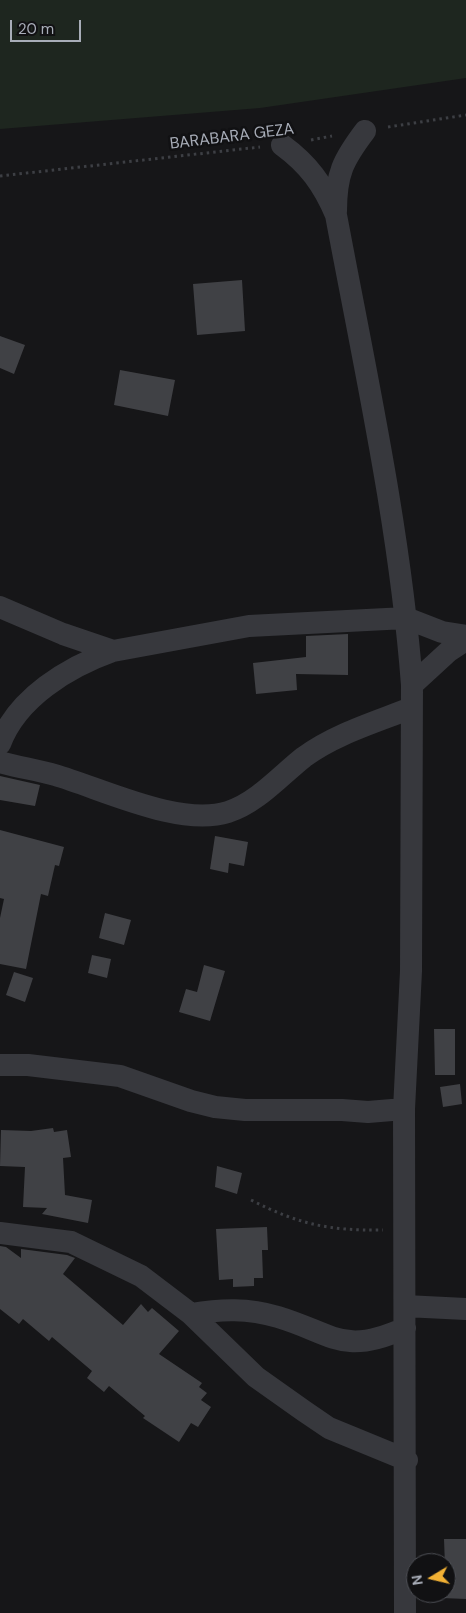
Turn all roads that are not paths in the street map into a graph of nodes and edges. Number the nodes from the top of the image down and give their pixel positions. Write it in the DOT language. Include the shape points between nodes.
graph roads {
  1 [pos="365,131"];
  2 [pos="282,145"];
  3 [pos="336,215"];
  4 [pos="0,607"];
  5 [pos="406,618"];
  6 [pos="466,638"];
  7 [pos="113,651"];
  8 [pos="412,685"];
  9 [pos="412,708"];
  10 [pos="0,744"];
  11 [pos="0,762"];
  12 [pos="0,1065"];
  13 [pos="404,1109"];
  14 [pos="0,1233"];
  15 [pos="405,1306"];
  16 [pos="466,1309"];
  17 [pos="191,1314"];
  18 [pos="405,1328"];
  19 [pos="407,1460"];
  20 [pos="406,1613"];
  1 -- 3 [label="street" via="340,169"];
  2 -- 3 [label="street" via="314,174"];
  3 -- 5 [label="street"];
  4 -- 7 [label="street"];
  5 -- 6 [label="street"];
  5 -- 7 [label="street" via="249,626"];
  5 -- 8 [label="street"];
  6 -- 8 [label="street"];
  7 -- 10 [label="street" via="92,658 41,691 18,711"];
  8 -- 9 [label="street"];
  9 -- 11 [label="street" via="340,737 306,756 250,800 229,812 213,815 171,812"];
  9 -- 13 [label="street" via="410,972"];
  12 -- 13 [label="street" via="28,1065 120,1076 215,1107 368,1112"];
  13 -- 15 [label="street"];
  14 -- 17 [label="street" via="72,1242 141,1276"];
  15 -- 16 [label="street"];
  15 -- 18 [label="street"];
  17 -- 18 [label="street" via="224,1309 245,1310 278,1317 340,1340 358,1342"];
  17 -- 19 [label="street" via="256,1377 304,1411 346,1436"];
  18 -- 19 [label="street"];
  19 -- 20 [label="street"];
}
